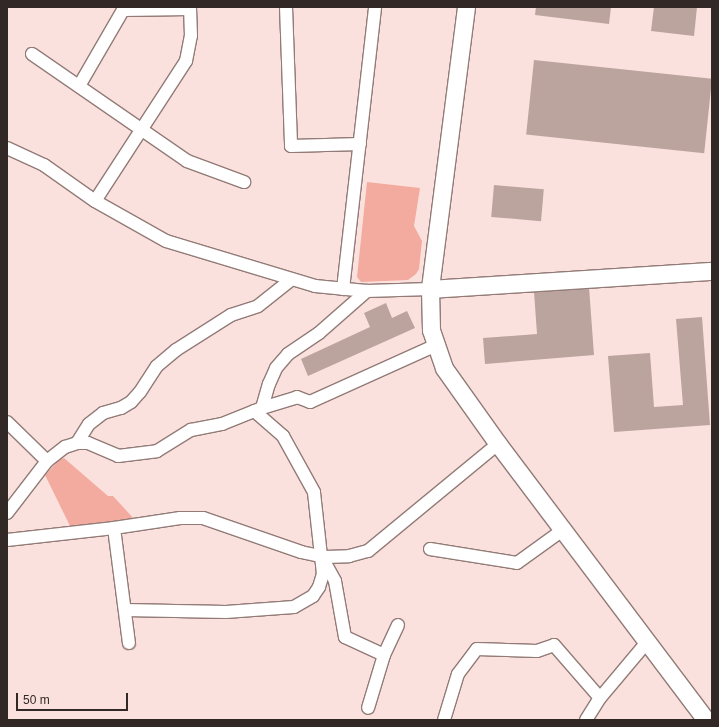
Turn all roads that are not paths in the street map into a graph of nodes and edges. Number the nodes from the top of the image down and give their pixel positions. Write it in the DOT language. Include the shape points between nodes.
graph roads {
  1 [pos="286,7"];
  2 [pos="375,7"];
  3 [pos="466,7"];
  4 [pos="190,8"];
  5 [pos="32,54"];
  6 [pos="79,86"];
  7 [pos="142,129"];
  8 [pos="360,144"];
  9 [pos="7,148"];
  10 [pos="244,182"];
  11 [pos="95,201"];
  12 [pos="712,271"];
  13 [pos="292,279"];
  14 [pos="343,289"];
  15 [pos="430,289"];
  16 [pos="367,291"];
  17 [pos="436,345"];
  18 [pos="258,409"];
  19 [pos="7,422"];
  20 [pos="77,443"];
  21 [pos="498,444"];
  22 [pos="47,461"];
  23 [pos="7,514"];
  24 [pos="114,528"];
  25 [pos="563,530"];
  26 [pos="7,540"];
  27 [pos="430,549"];
  28 [pos="321,557"];
  29 [pos="125,610"];
  30 [pos="398,625"];
  31 [pos="647,642"];
  32 [pos="129,643"];
  33 [pos="384,655"];
  34 [pos="600,698"];
  35 [pos="368,708"];
  36 [pos="701,718"];
  37 [pos="444,720"];
  38 [pos="586,720"];
  1 -- 8 [label="street" via="291,146"];
  2 -- 8 [label="street"];
  3 -- 15 [label="street"];
  4 -- 6 [label="street" via="123,10"];
  4 -- 7 [label="street" via="190,36 186,61"];
  5 -- 6 [label="street"];
  6 -- 7 [label="street"];
  7 -- 10 [label="street" via="187,161"];
  7 -- 11 [label="street"];
  8 -- 14 [label="street"];
  9 -- 11 [label="street" via="44,165"];
  11 -- 13 [label="street" via="166,241"];
  12 -- 15 [label="street"];
  13 -- 14 [label="street" via="315,286"];
  13 -- 20 [label="street" via="258,306 231,315 176,350 157,366 131,402 122,408 103,413 89,424"];
  14 -- 16 [label="street"];
  15 -- 16 [label="street"];
  15 -- 17 [label="street" via="431,330"];
  16 -- 18 [label="street" via="319,333 288,354 276,368"];
  17 -- 18 [label="street" via="310,402 297,397"];
  17 -- 21 [label="street" via="444,368"];
  18 -- 20 [label="street" via="222,424 191,430 157,451 118,456 88,443"];
  18 -- 28 [label="street" via="283,436 314,492"];
  19 -- 22 [label="street"];
  20 -- 22 [label="street" via="65,447"];
  21 -- 25 [label="street"];
  21 -- 28 [label="street" via="368,552"];
  22 -- 23 [label="street"];
  24 -- 26 [label="street"];
  24 -- 28 [label="street" via="180,518 203,518"];
  24 -- 29 [label="street"];
  25 -- 27 [label="street" via="516,563"];
  25 -- 31 [label="street"];
  28 -- 29 [label="street" via="323,574 319,587 313,596 294,607 226,612"];
  28 -- 33 [label="street" via="334,581 345,637"];
  29 -- 32 [label="street"];
  30 -- 33 [label="street"];
  31 -- 34 [label="street"];
  31 -- 36 [label="street"];
  33 -- 35 [label="street"];
  34 -- 37 [label="street" via="554,645 537,651 477,649 458,674"];
  34 -- 38 [label="street"];
}
